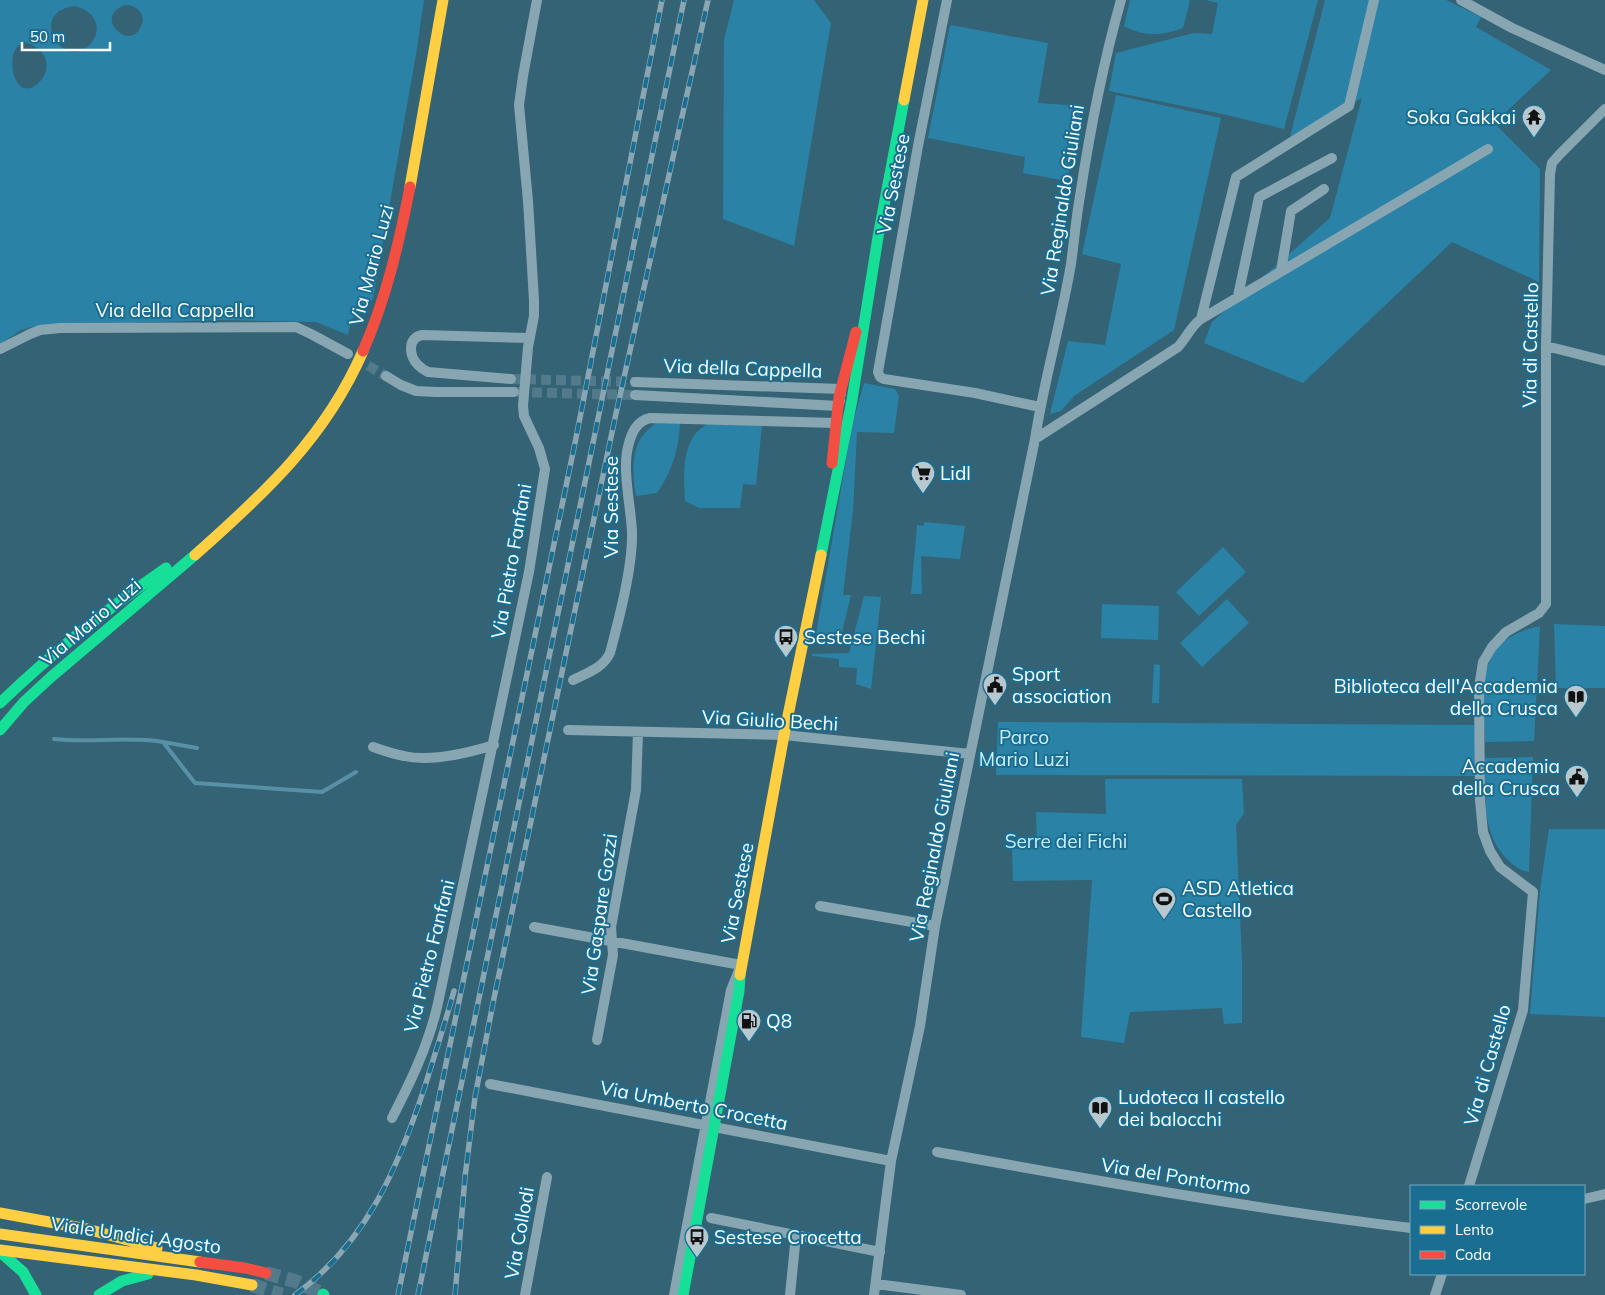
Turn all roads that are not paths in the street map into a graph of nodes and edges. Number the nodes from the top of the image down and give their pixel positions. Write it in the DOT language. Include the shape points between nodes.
graph roads {
  1 [pos="444,0"];
  2 [pos="537,0"];
  3 [pos="923,0"];
  4 [pos="947,0"];
  5 [pos="1122,0"];
  6 [pos="1374,0"];
  7 [pos="1461,0"];
  8 [pos="1605,70"];
  9 [pos="1605,109"];
  10 [pos="1488,149"];
  11 [pos="1332,158"];
  12 [pos="1324,189"];
  13 [pos="1281,271"];
  14 [pos="873,277"];
  15 [pos="1238,296"];
  16 [pos="1201,318"];
  17 [pos="530,338"];
  18 [pos="862,346"];
  19 [pos="1546,346"];
  20 [pos="0,349"];
  21 [pos="348,354"];
  22 [pos="1605,361"];
  23 [pos="386,376"];
  24 [pos="511,379"];
  25 [pos="635,382"];
  26 [pos="514,392"];
  27 [pos="634,395"];
  28 [pos="840,397"];
  29 [pos="1040,407"];
  30 [pos="836,423"];
  31 [pos="1035,439"];
  32 [pos="842,453"];
  33 [pos="206,544"];
  34 [pos="820,562"];
  35 [pos="573,680"];
  36 [pos="0,703"];
  37 [pos="0,730"];
  38 [pos="568,730"];
  39 [pos="638,732"];
  40 [pos="784,735"];
  41 [pos="494,745"];
  42 [pos="373,747"];
  43 [pos="970,754"];
  44 [pos="820,906"];
  45 [pos="935,926"];
  46 [pos="534,927"];
  47 [pos="612,941"];
  48 [pos="741,965"];
  49 [pos="597,1040"];
  50 [pos="490,1084"];
  51 [pos="392,1118"];
  52 [pos="709,1126"];
  53 [pos="937,1152"];
  54 [pos="891,1161"];
  55 [pos="547,1177"];
  56 [pos="1470,1185"];
  57 [pos="1605,1194"];
  58 [pos="1585,1199"];
  59 [pos="0,1213"];
  60 [pos="711,1218"];
  61 [pos="1410,1228"];
  62 [pos="0,1234"];
  63 [pos="796,1235"];
  64 [pos="0,1251"];
  65 [pos="880,1252"];
  66 [pos="196,1260"];
  67 [pos="167,1272"];
  68 [pos="266,1273"];
  69 [pos="1442,1275"];
  70 [pos="876,1284"];
  71 [pos="252,1286"];
  72 [pos="36,1295"];
  73 [pos="99,1295"];
  74 [pos="526,1295"];
  75 [pos="674,1295"];
  76 [pos="683,1295"];
  77 [pos="790,1295"];
  78 [pos="874,1295"];
  79 [pos="961,1295"];
  80 [pos="1435,1295"];
  1 -- 33 [label="main road, Via Mario Luzi" via="394,260 368,340 344,391 301,452 265,491"];
  2 -- 17 [label="street, Via Pietro Fanfani" via="519,105 534,300"];
  3 -- 14 [label="main road, Via Sestese"];
  4 -- 29 [label="street, Via Sestese" via="878,375 884,379 975,392"];
  5 -- 29 [label="street, Via Reginaldo Giuliani" via="1097,98 1068,281"];
  6 -- 16 [label="street" via="1348,106 1236,177"];
  7 -- 8 [label="street" via="1512,28"];
  9 -- 19 [label="street, Via di Castello" via="1552,163"];
  10 -- 13 [label="street"];
  11 -- 15 [label="street" via="1259,198"];
  12 -- 13 [label="street" via="1291,211"];
  13 -- 15 [label="street"];
  14 -- 18 [label="main road, Via Sestese"];
  14 -- 28 [label="main road, Via Sestese" via="844,373"];
  15 -- 16 [label="street"];
  16 -- 31 [label="street" via="1178,347"];
  17 -- 24 [label="street" via="419,336 412,342 413,359 428,372"];
  17 -- 41 [label="street, Via Pietro Fanfani" via="524,416 539,448 544,469 529,572"];
  18 -- 28 [label="street, Via della Cappella"];
  18 -- 32 [label="main road, Via Sestese"];
  19 -- 22 [label="street"];
  19 -- 56 [label="street, Via di Castello" via="1546,604 1539,612 1506,632 1492,647 1483,662 1479,687 1483,832 1500,867 1533,892 1523,1010"];
  20 -- 21 [label="street, Via della Cappella" via="35,332 60,328 296,327"];
  23 -- 26 [label="street" via="416,390"];
  25 -- 28 [label="street, Via della Cappella"];
  27 -- 28 [label="street, Via della Cappella"];
  28 -- 30 [label="main road, Via Sestese"];
  28 -- 32 [label="street, Via della Cappella"];
  29 -- 31 [label="street, Via Reginaldo Giuliani"];
  30 -- 34 [label="main road, Via Sestese"];
  30 -- 35 [label="street, Via Sestese" via="650,418 639,423 626,461 632,533 628,574 610,653 606,661"];
  31 -- 43 [label="street, Via Reginaldo Giuliani"];
  32 -- 34 [label="main road, Via Sestese"];
  33 -- 36 [label="main road, Via Mario Luzi" via="122,600 44,662"];
  33 -- 37 [label="main road, Via Mario Luzi" via="49,679"];
  34 -- 40 [label="main road, Via Sestese"];
  38 -- 39 [label="street, Via Giulio Bechi"];
  39 -- 40 [label="street, Via Giulio Bechi"];
  39 -- 47 [label="street, Via Gaspare Gozzi" via="636,790 611,927"];
  40 -- 43 [label="street, Via Giulio Bechi"];
  40 -- 48 [label="main road, Via Sestese"];
  41 -- 42 [label="street" via="437,757 405,757"];
  41 -- 51 [label="street, Via Pietro Fanfani" via="433,1023 414,1074"];
  43 -- 45 [label="street, Via Reginaldo Giuliani"];
  44 -- 45 [label="street"];
  45 -- 54 [label="street, Via Reginaldo Giuliani" via="920,1026"];
  46 -- 47 [label="street"];
  47 -- 48 [label="street"];
  47 -- 49 [label="street, Via Gaspare Gozzi" via="613,955"];
  48 -- 52 [label="main road, Via Sestese" via="739,992"];
  50 -- 52 [label="street, Via Umberto Crocetta"];
  52 -- 54 [label="street, Via Umberto Crocetta"];
  52 -- 75 [label="street, Via Sestese"];
  52 -- 76 [label="main road, Via Sestese"];
  53 -- 61 [label="street, Via del Pontormo" via="1234,1204"];
  54 -- 65 [label="street, Via Reginaldo Giuliani"];
  55 -- 74 [label="street, Via Collodi"];
  57 -- 58 [label="street"];
  59 -- 66 [label="main road" via="106,1233"];
  60 -- 63 [label="street"];
  62 -- 66 [label="main road, Viale Undici Agosto"];
  63 -- 65 [label="street"];
  63 -- 77 [label="street"];
  64 -- 67 [label="main road, Viale Undici Agosto"];
  64 -- 72 [label="main road, Viale Undici Agosto" via="23,1272"];
  65 -- 70 [label="street, Via Reginaldo Giuliani"];
  66 -- 68 [label="main road, Viale Undici Agosto"];
  67 -- 71 [label="main road, Viale Undici Agosto"];
  67 -- 73 [label="main road" via="133,1276"];
  69 -- 80 [label="street"];
  70 -- 78 [label="street, Via Reginaldo Giuliani"];
  70 -- 79 [label="street"];
}
